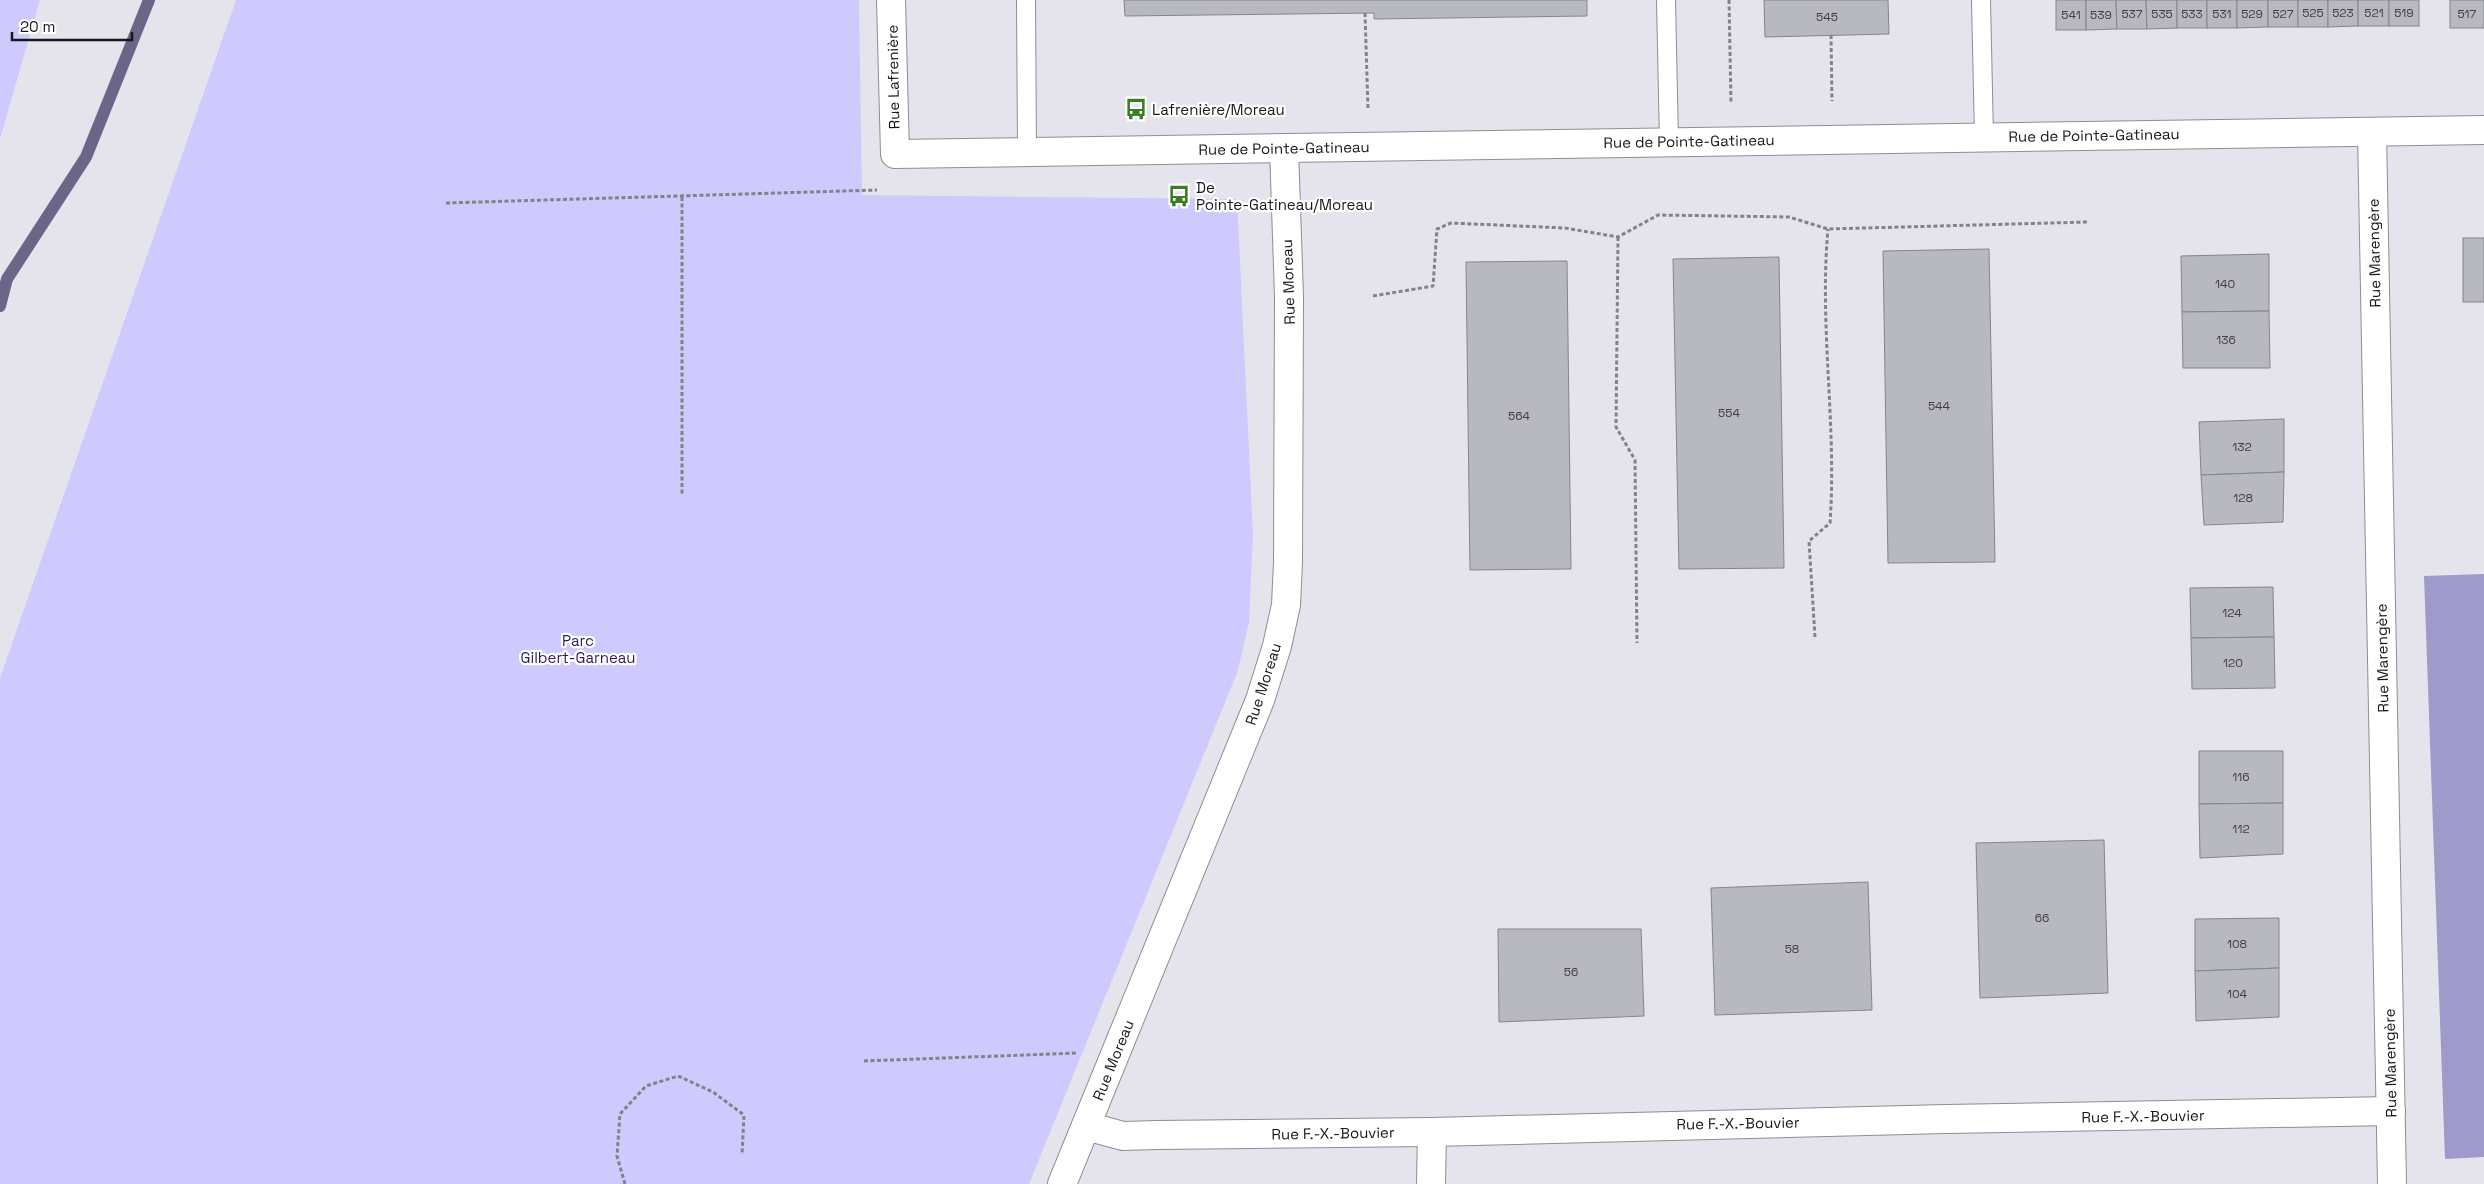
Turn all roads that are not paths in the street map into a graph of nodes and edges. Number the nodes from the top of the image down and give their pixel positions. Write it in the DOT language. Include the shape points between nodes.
graph roads {
  1 [pos="891,0"];
  2 [pos="1026,0"];
  3 [pos="1666,0"];
  4 [pos="1981,0"];
  5 [pos="2484,130"];
  6 [pos="2372,132"];
  7 [pos="1984,137"];
  8 [pos="1669,142"];
  9 [pos="1284,148"];
  10 [pos="1027,150"];
  11 [pos="895,154"];
  12 [pos="2391,1111"];
  13 [pos="1086,1126"];
  14 [pos="1432,1132"];
  15 [pos="1062,1184"];
  16 [pos="1432,1184"];
  17 [pos="2392,1184"];
  1 -- 11 [label="street, Rue Lafrenière"];
  2 -- 10 [label="lane"];
  3 -- 8 [label="lane"];
  4 -- 7 [label="lane"];
  5 -- 6 [label="street, Rue de Pointe-Gatineau"];
  6 -- 7 [label="street, Rue de Pointe-Gatineau"];
  6 -- 12 [label="street, Rue Marengère"];
  7 -- 8 [label="street, Rue de Pointe-Gatineau"];
  8 -- 9 [label="street, Rue de Pointe-Gatineau"];
  9 -- 10 [label="street, Rue de Pointe-Gatineau"];
  9 -- 13 [label="street, Rue Moreau" via="1289,297 1289,511 1284,613 1260,700"];
  10 -- 11 [label="street, Rue de Pointe-Gatineau"];
  12 -- 14 [label="street, Rue F.-X.-Bouvier"];
  12 -- 17 [label="street, Rue Marengère"];
  13 -- 14 [label="street, Rue F.-X.-Bouvier" via="1123,1136"];
  13 -- 15 [label="street, Rue Moreau"];
  14 -- 16 [label="street"];
}
